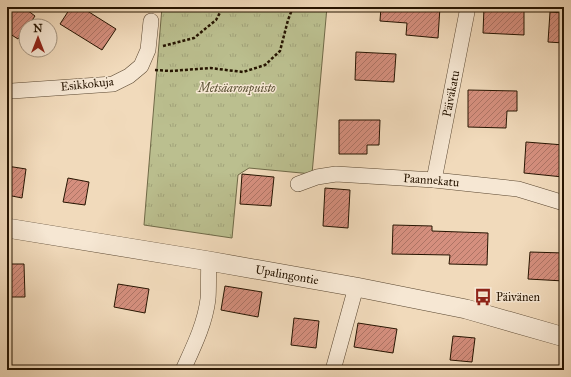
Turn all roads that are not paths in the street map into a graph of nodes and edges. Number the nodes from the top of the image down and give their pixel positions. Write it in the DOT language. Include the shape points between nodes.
graph roads {
  1 [pos="468,7"];
  2 [pos="151,22"];
  3 [pos="7,91"];
  4 [pos="434,180"];
  5 [pos="298,184"];
  6 [pos="564,203"];
  7 [pos="7,228"];
  8 [pos="209,261"];
  9 [pos="356,287"];
  10 [pos="564,337"];
  11 [pos="183,370"];
  12 [pos="333,370"];
  1 -- 4 [label="street, Päiväkatu"];
  2 -- 3 [label="street, Esikkokuja" via="148,50 141,66 113,84"];
  4 -- 5 [label="street, Paannekatu" via="336,174"];
  4 -- 6 [label="street, Paannekatu" via="518,189"];
  7 -- 8 [label="street, Upalingontie"];
  8 -- 9 [label="street, Upalingontie"];
  8 -- 11 [label="street" via="208,300 194,347"];
  9 -- 10 [label="street, Upalingontie" via="466,309"];
  9 -- 12 [label="street"];
}
